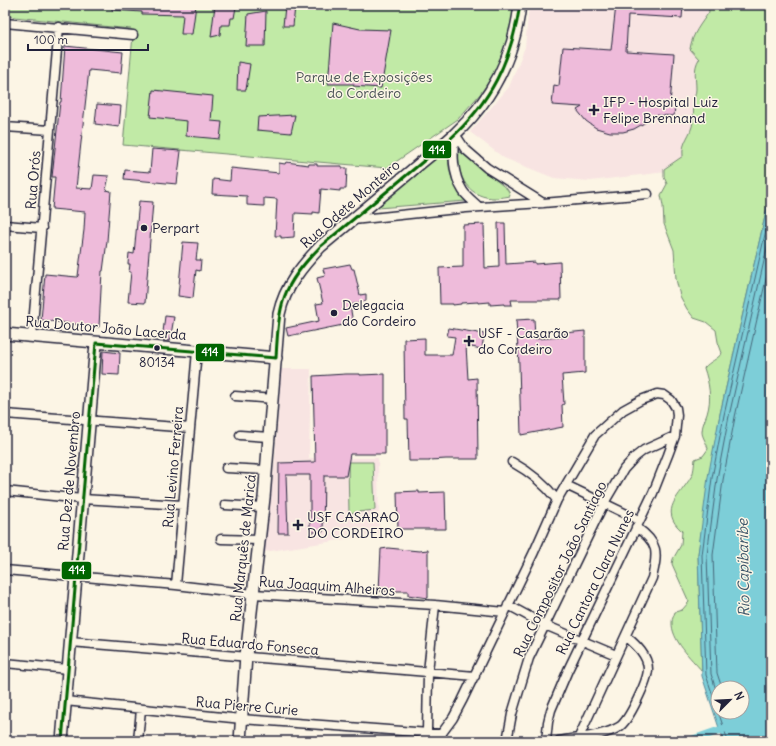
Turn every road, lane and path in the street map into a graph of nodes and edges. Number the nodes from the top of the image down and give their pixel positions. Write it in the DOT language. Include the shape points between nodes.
graph roads {
  1 [pos="520,5"];
  2 [pos="5,23"];
  3 [pos="5,26"];
  4 [pos="59,27"];
  5 [pos="133,35"];
  6 [pos="5,127"];
  7 [pos="50,130"];
  8 [pos="454,135"];
  9 [pos="648,194"];
  10 [pos="543,203"];
  11 [pos="479,207"];
  12 [pos="352,220"];
  13 [pos="5,225"];
  14 [pos="42,228"];
  15 [pos="5,334"];
  16 [pos="32,336"];
  17 [pos="96,343"];
  18 [pos="197,351"];
  19 [pos="276,358"];
  20 [pos="235,396"];
  21 [pos="272,399"];
  22 [pos="5,414"];
  23 [pos="89,421"];
  24 [pos="190,428"];
  25 [pos="240,435"];
  26 [pos="675,436"];
  27 [pos="269,437"];
  28 [pos="512,462"];
  29 [pos="226,468"];
  30 [pos="266,470"];
  31 [pos="566,485"];
  32 [pos="5,492"];
  33 [pos="82,499"];
  34 [pos="557,500"];
  35 [pos="604,503"];
  36 [pos="183,505"];
  37 [pos="225,505"];
  38 [pos="263,507"];
  39 [pos="638,523"];
  40 [pos="221,539"];
  41 [pos="259,540"];
  42 [pos="5,570"];
  43 [pos="76,576"];
  44 [pos="176,585"];
  45 [pos="253,594"];
  46 [pos="434,606"];
  47 [pos="506,609"];
  48 [pos="545,625"];
  49 [pos="626,636"];
  50 [pos="582,641"];
  51 [pos="70,642"];
  52 [pos="246,656"];
  53 [pos="616,656"];
  54 [pos="5,663"];
  55 [pos="68,669"];
  56 [pos="428,672"];
  57 [pos="475,676"];
  58 [pos="65,701"];
  59 [pos="141,708"];
  60 [pos="242,719"];
  61 [pos="427,732"];
  62 [pos="442,734"];
  63 [pos="579,737"];
  64 [pos="62,741"];
  65 [pos="138,741"];
  66 [pos="240,741"];
  67 [pos="436,741"];
  68 [pos="507,741"];
  69 [pos="546,741"];
  70 [pos="560,741"];
  1 -- 8 [label="main road, Rua Odete Monteiro" via="512,46 502,71 483,103"];
  2 -- 3 [label="street"];
  2 -- 4 [label="street"];
  4 -- 5 [label="street"];
  4 -- 7 [label="street, Rua Orós"];
  6 -- 7 [label="street"];
  7 -- 14 [label="street, Rua Orós"];
  8 -- 10 [label="street" via="465,149 487,168"];
  8 -- 11 [label="street" via="453,162 456,176 463,192"];
  8 -- 12 [label="main road, Rua Odete Monteiro"];
  9 -- 10 [label="street"];
  10 -- 11 [label="street"];
  11 -- 12 [label="street"];
  12 -- 19 [label="main road, Rua Odete Monteiro" via="307,260 286,292 279,314"];
  13 -- 14 [label="street"];
  14 -- 16 [label="street, Rua Orós"];
  15 -- 16 [label="main road, Rua Doutor João Lacerda"];
  16 -- 17 [label="main road, Rua Doutor João Lacerda"];
  17 -- 18 [label="main road, Rua Doutor João Lacerda"];
  17 -- 23 [label="main road, Rua Dez de Novembro"];
  18 -- 19 [label="main road, Rua Doutor João Lacerda"];
  18 -- 24 [label="street, Rua Levino Ferreira"];
  19 -- 21 [label="main road, Rua Marquês de Maricá"];
  20 -- 21 [label="street"];
  21 -- 27 [label="main road, Rua Marquês de Maricá"];
  22 -- 23 [label="street"];
  23 -- 24 [label="street"];
  23 -- 33 [label="main road, Rua Dez de Novembro"];
  24 -- 36 [label="street, Rua Levino Ferreira"];
  25 -- 27 [label="street"];
  26 -- 31 [label="street, Rua Cantora Clara Nunes" via="677,415 671,400 657,394 641,400 623,410 595,436"];
  26 -- 35 [label="street, Rua Compositor João Santiago" via="644,450 635,458 624,469"];
  26 -- 39 [label="street, Rua Cantora Clara Nunes" via="663,471"];
  27 -- 30 [label="main road, Rua Marquês de Maricá"];
  28 -- 34 [label="street" via="547,487"];
  29 -- 30 [label="street"];
  30 -- 38 [label="main road, Rua Marquês de Maricá"];
  31 -- 34 [label="street, Rua Cantora Clara Nunes"];
  31 -- 35 [label="street"];
  32 -- 33 [label="street"];
  33 -- 36 [label="street"];
  33 -- 43 [label="main road, Rua Dez de Novembro"];
  34 -- 47 [label="street, Rua Cantora Clara Nunes"];
  35 -- 39 [label="street"];
  35 -- 48 [label="street, Rua Compositor João Santiago"];
  36 -- 44 [label="street, Rua Levino Ferreira"];
  37 -- 38 [label="street"];
  38 -- 41 [label="main road, Rua Marquês de Maricá"];
  39 -- 49 [label="street" via="650,538 656,554 652,578"];
  39 -- 50 [label="street, Rua Cantora Clara Nunes"];
  40 -- 41 [label="street"];
  41 -- 45 [label="main road, Rua Marquês de Maricá"];
  42 -- 43 [label="street, Rua Joaquim Alheiros"];
  43 -- 44 [label="street, Rua Joaquim Alheiros"];
  43 -- 51 [label="main road, Rua Dez de Novembro"];
  44 -- 45 [label="street, Rua Joaquim Alheiros"];
  45 -- 46 [label="street, Rua Joaquim Alheiros"];
  45 -- 52 [label="main road, Rua Marquês de Maricá"];
  46 -- 47 [label="street, Rua Joaquim Alheiros"];
  46 -- 56 [label="street"];
  47 -- 48 [label="street"];
  47 -- 57 [label="street, Rua Cantora Clara Nunes"];
  48 -- 50 [label="street"];
  48 -- 68 [label="street, Rua Compositor João Santiago" via="529,658 517,694"];
  49 -- 53 [label="street"];
  49 -- 63 [label="street" via="638,647 648,669 637,701 621,726 598,735"];
  50 -- 53 [label="street"];
  50 -- 69 [label="street, Rua Cantora Clara Nunes" via="551,710"];
  51 -- 52 [label="street, Rua Eduardo Fonseca"];
  51 -- 55 [label="main road, Rua Dez de Novembro"];
  52 -- 56 [label="street, Rua Eduardo Fonseca"];
  52 -- 60 [label="main road, Rua Marquês de Maricá"];
  53 -- 63 [label="street"];
  54 -- 55 [label="street"];
  55 -- 58 [label="main road, Rua Dez de Novembro"];
  56 -- 57 [label="street, Rua Eduardo Fonseca"];
  56 -- 61 [label="street"];
  57 -- 62 [label="street, Rua Cantora Clara Nunes"];
  58 -- 59 [label="street, Rua Pierre Curie"];
  58 -- 64 [label="main road, Rua Dez de Novembro"];
  59 -- 60 [label="street, Rua Pierre Curie"];
  59 -- 65 [label="street"];
  60 -- 61 [label="street, Rua Pierre Curie"];
  60 -- 66 [label="main road, Rua Marquês de Maricá"];
  61 -- 62 [label="street, Rua Pierre Curie"];
  62 -- 67 [label="street, Rua Cantora Clara Nunes"];
  63 -- 70 [label="street"];
}
